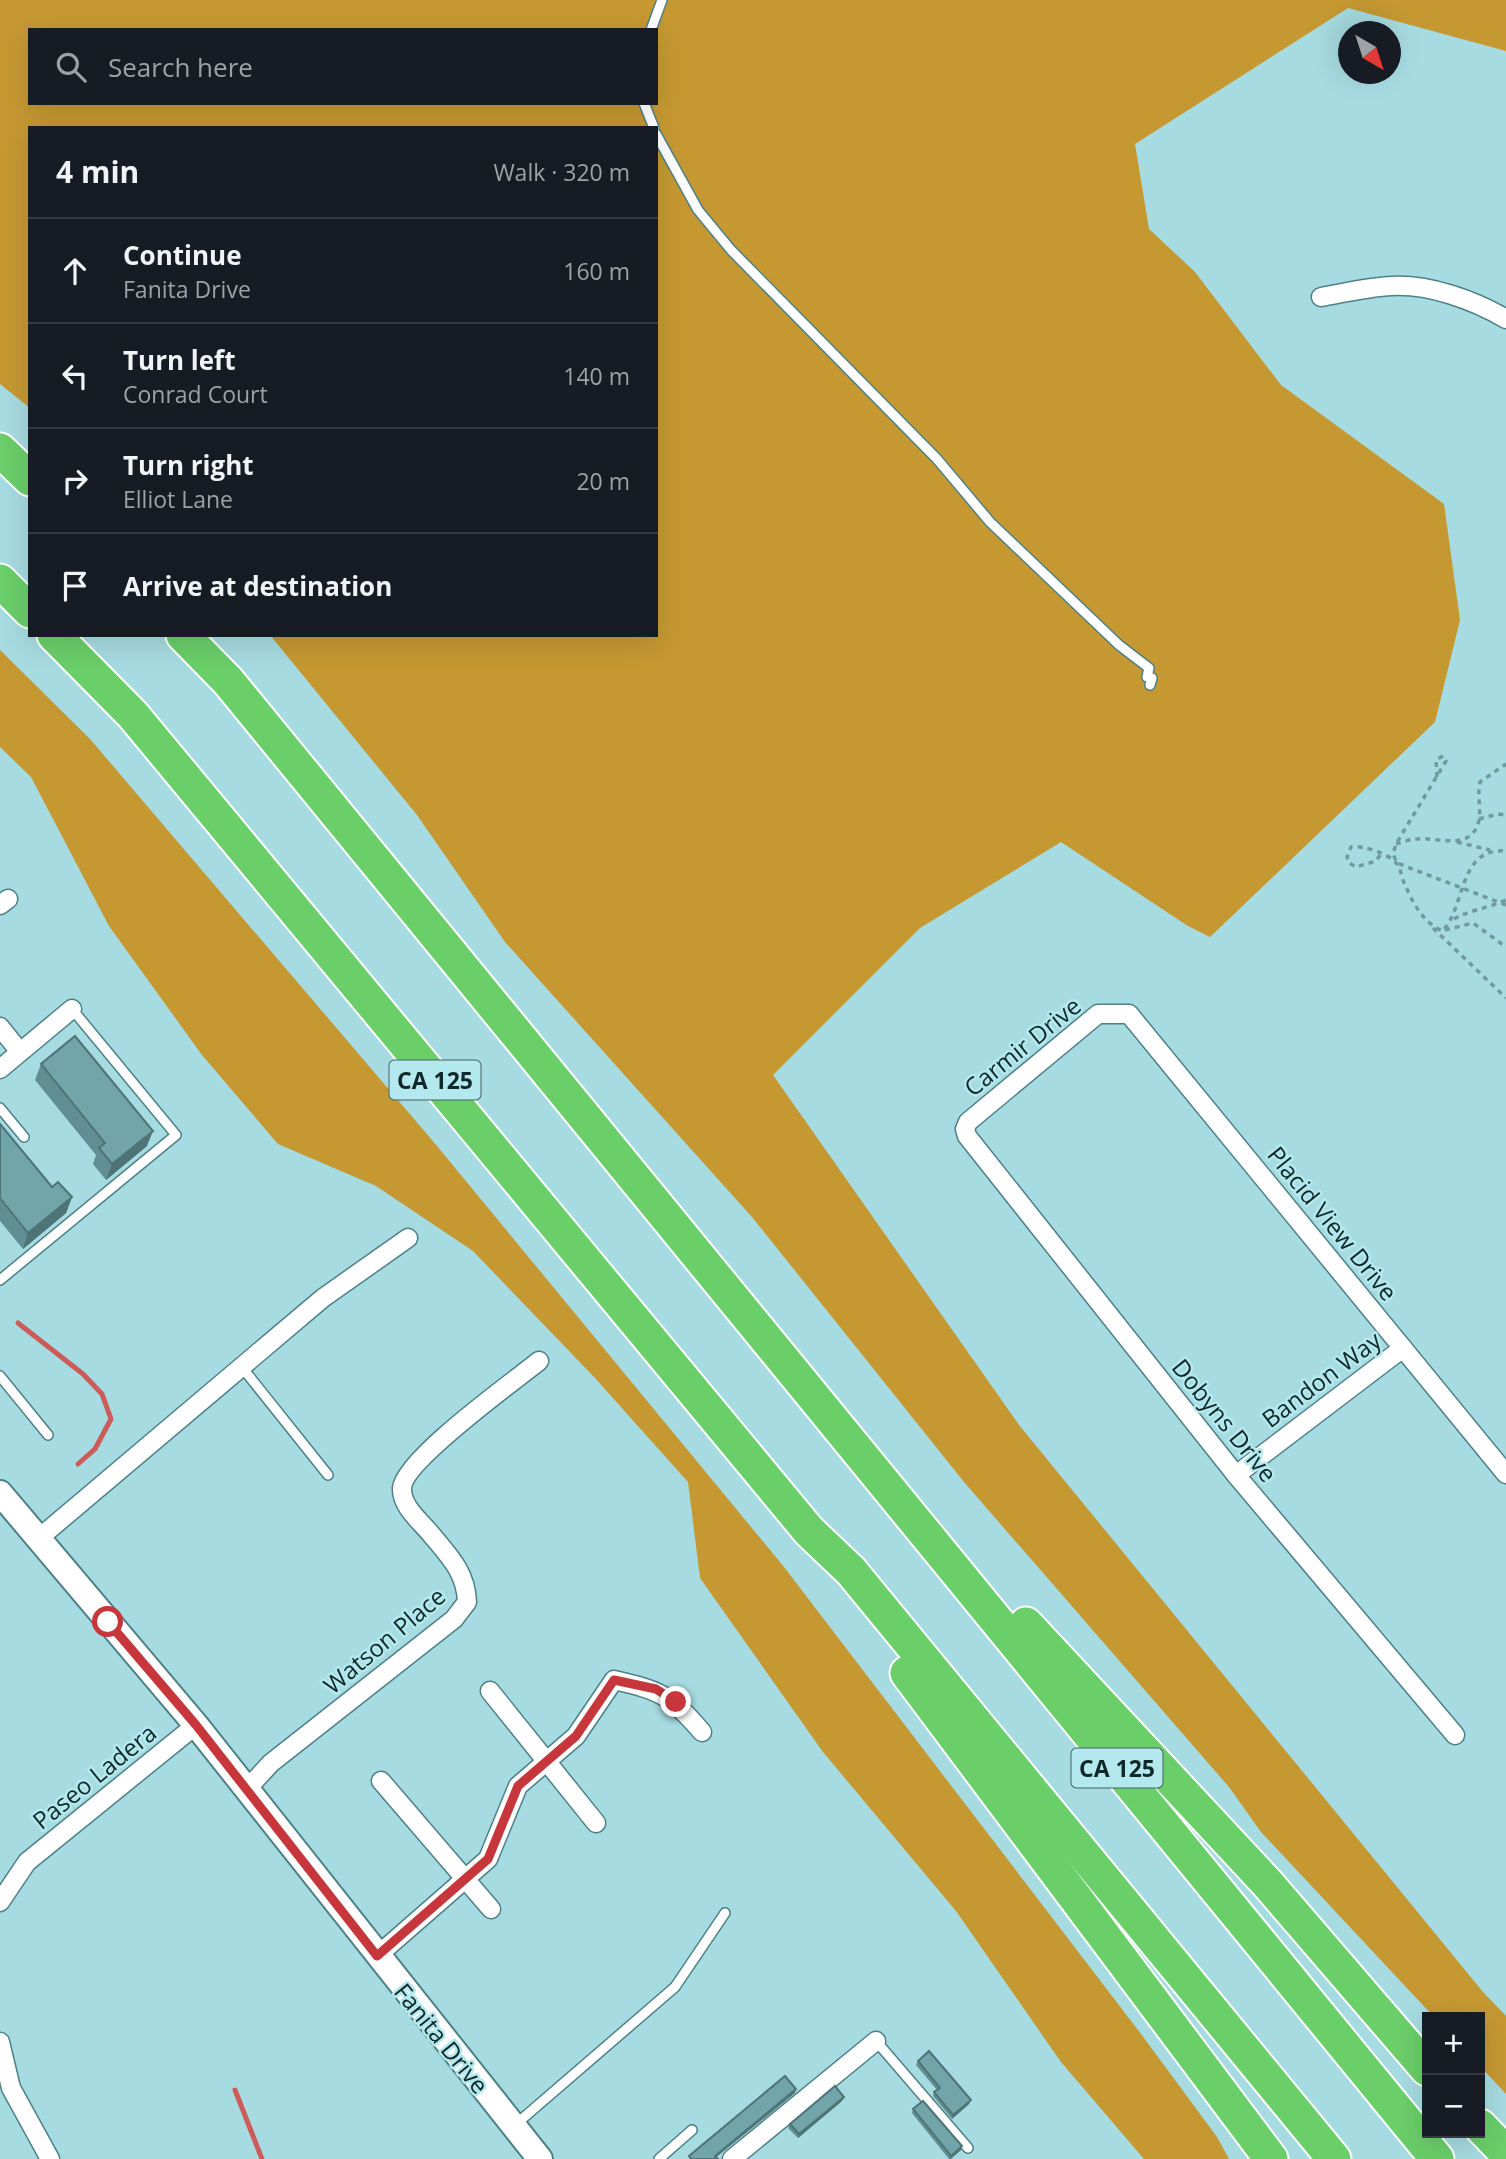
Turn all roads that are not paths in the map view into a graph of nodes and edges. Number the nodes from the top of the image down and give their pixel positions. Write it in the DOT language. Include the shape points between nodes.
graph roads {
  1 [pos="662,0"];
  2 [pos="652,28"];
  3 [pos="645,105"];
  4 [pos="653,126"];
  5 [pos="658,138"];
  6 [pos="1321,297"];
  7 [pos="1506,318"];
  8 [pos="0,450"];
  9 [pos="28,477"];
  10 [pos="0,580"];
  11 [pos="28,609"];
  12 [pos="56,637"];
  13 [pos="185,637"];
  14 [pos="1150,685"];
  15 [pos="72,1009"];
  16 [pos="1117,1012"];
  17 [pos="0,1027"];
  18 [pos="20,1052"];
  19 [pos="0,1069"];
  20 [pos="0,1108"];
  21 [pos="965,1129"];
  22 [pos="24,1137"];
  23 [pos="408,1238"];
  24 [pos="0,1280"];
  25 [pos="1403,1348"];
  26 [pos="539,1361"];
  27 [pos="241,1366"];
  28 [pos="0,1376"];
  29 [pos="801,1380"];
  30 [pos="48,1435"];
  31 [pos="1506,1474"];
  32 [pos="328,1475"];
  33 [pos="1236,1475"];
  34 [pos="3,1503"];
  35 [pos="809,1531"];
  36 [pos="38,1539"];
  37 [pos="490,1691"];
  38 [pos="196,1725"];
  39 [pos="702,1732"];
  40 [pos="1455,1735"];
  41 [pos="545,1762"];
  42 [pos="381,1781"];
  43 [pos="246,1790"];
  44 [pos="596,1823"];
  45 [pos="465,1880"];
  46 [pos="0,1902"];
  47 [pos="491,1909"];
  48 [pos="725,1913"];
  49 [pos="377,1956"];
  50 [pos="876,2041"];
  51 [pos="0,2042"];
  52 [pos="1422,2063"];
  53 [pos="514,2127"];
  54 [pos="692,2130"];
  55 [pos="1485,2131"];
  56 [pos="968,2148"];
  57 [pos="1506,2153"];
  58 [pos="1435,2157"];
  59 [pos="50,2159"];
  60 [pos="540,2159"];
  61 [pos="659,2159"];
  62 [pos="732,2159"];
  63 [pos="1270,2159"];
  64 [pos="1334,2159"];
  1 -- 2 [label="lane"];
  3 -- 4 [label="lane"];
  5 -- 14 [label="lane" via="698,210 731,250 937,459 990,522 1149,668"];
  6 -- 7 [label="street" via="1407,286 1458,297"];
  8 -- 9 [label="highway"];
  10 -- 11 [label="highway"];
  12 -- 35 [label="highway, CA 125" via="134,715"];
  13 -- 29 [label="highway, CA 125" via="237,692"];
  15 -- 18 [label="street"];
  15 -- 24 [label="lane" via="176,1135"];
  16 -- 21 [label="street, Carmir Drive" via="1098,1014 974,1116"];
  16 -- 25 [label="street, Placid View Drive" via="1139,1022"];
  17 -- 18 [label="street"];
  18 -- 19 [label="street"];
  20 -- 22 [label="lane"];
  21 -- 33 [label="street, Dobyns Drive"];
  23 -- 27 [label="street" via="323,1298"];
  25 -- 31 [label="street, Placid View Drive"];
  25 -- 33 [label="street, Bandon Way"];
  26 -- 43 [label="street, Watson Place" via="426,1452 408,1472 402,1489 408,1507 460,1569 467,1584 467,1602 454,1619 271,1763"];
  27 -- 32 [label="lane"];
  27 -- 36 [label="street"];
  28 -- 30 [label="lane"];
  29 -- 52 [label="highway" via="1268,1884"];
  29 -- 58 [label="highway, CA 125"];
  33 -- 40 [label="street, Dobyns Drive"];
  34 -- 36 [label="main road, Fanita Drive"];
  35 -- 63 [label="highway" via="816,1552"];
  35 -- 64 [label="highway, CA 125" via="850,1572"];
  36 -- 38 [label="main road, Fanita Drive"];
  37 -- 41 [label="street"];
  38 -- 43 [label="main road, Fanita Drive"];
  38 -- 46 [label="street, Paseo Ladera" via="27,1862"];
  39 -- 41 [label="street" via="676,1702 656,1689 614,1680 576,1736"];
  41 -- 44 [label="street"];
  41 -- 45 [label="street" via="518,1786 488,1859"];
  42 -- 45 [label="street"];
  43 -- 49 [label="main road, Fanita Drive"];
  45 -- 47 [label="street"];
  45 -- 49 [label="street"];
  48 -- 53 [label="lane" via="675,1987"];
  49 -- 53 [label="main road, Fanita Drive"];
  50 -- 56 [label="lane"];
  50 -- 62 [label="street"];
  51 -- 59 [label="street" via="11,2088"];
  53 -- 60 [label="main road, Fanita Drive"];
  54 -- 61 [label="lane"];
  55 -- 57 [label="highway"];
}
